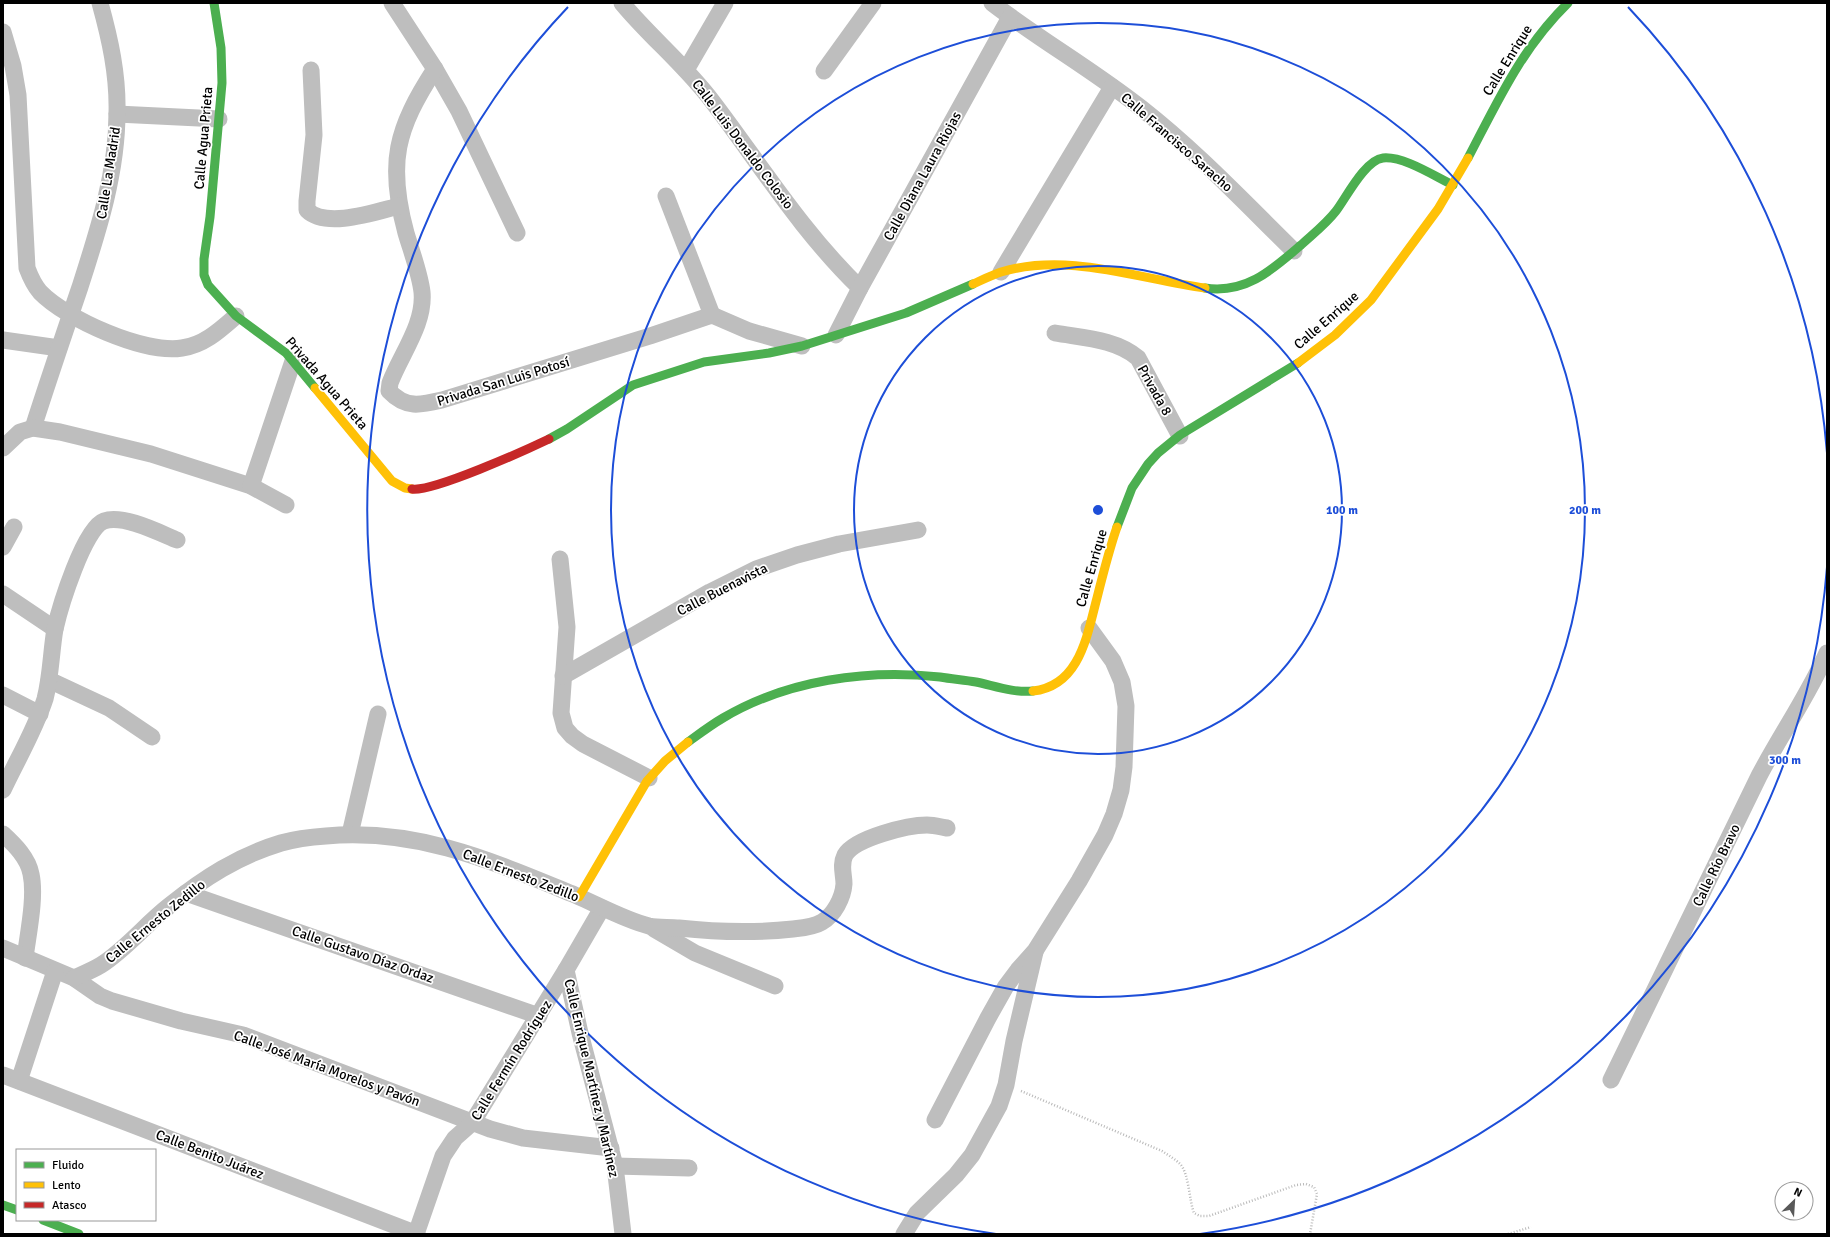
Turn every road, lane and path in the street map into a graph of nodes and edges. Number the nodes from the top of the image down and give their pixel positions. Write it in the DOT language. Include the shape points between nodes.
graph roads {
  1 [pos="100,3"];
  2 [pos="214,3"];
  3 [pos="392,3"];
  4 [pos="622,3"];
  5 [pos="725,3"];
  6 [pos="873,3"];
  7 [pos="992,3"];
  8 [pos="1568,3"];
  9 [pos="1010,17"];
  10 [pos="3,32"];
  11 [pos="311,70"];
  12 [pos="435,70"];
  13 [pos="686,70"];
  14 [pos="824,71"];
  15 [pos="1112,87"];
  16 [pos="117,114"];
  17 [pos="219,119"];
  18 [pos="1453,185"];
  19 [pos="666,196"];
  20 [pos="399,206"];
  21 [pos="517,232"];
  22 [pos="1294,250"];
  23 [pos="1001,272"];
  24 [pos="204,275"];
  25 [pos="860,288"];
  26 [pos="712,315"];
  27 [pos="70,316"];
  28 [pos="236,316"];
  29 [pos="1055,333"];
  30 [pos="836,335"];
  31 [pos="3,340"];
  32 [pos="802,346"];
  33 [pos="59,348"];
  34 [pos="293,361"];
  35 [pos="32,428"];
  36 [pos="1180,436"];
  37 [pos="3,448"];
  38 [pos="251,486"];
  39 [pos="286,505"];
  40 [pos="14,527"];
  41 [pos="918,530"];
  42 [pos="177,540"];
  43 [pos="3,547"];
  44 [pos="560,559"];
  45 [pos="3,594"];
  46 [pos="1089,628"];
  47 [pos="55,629"];
  48 [pos="1827,653"];
  49 [pos="562,676"];
  50 [pos="49,680"];
  51 [pos="3,695"];
  52 [pos="40,714"];
  53 [pos="378,714"];
  54 [pos="152,737"];
  55 [pos="649,778"];
  56 [pos="3,790"];
  57 [pos="947,828"];
  58 [pos="3,834"];
  59 [pos="350,834"];
  60 [pos="186,893"];
  61 [pos="579,897"];
  62 [pos="602,908"];
  63 [pos="648,926"];
  64 [pos="3,948"];
  65 [pos="1035,951"];
  66 [pos="25,958"];
  67 [pos="566,970"];
  68 [pos="55,971"];
  69 [pos="74,978"];
  70 [pos="775,986"];
  71 [pos="539,1016"];
  72 [pos="3,1075"];
  73 [pos="1611,1080"];
  74 [pos="19,1081"];
  75 [pos="1006,1085"];
  76 [pos="935,1120"];
  77 [pos="472,1123"];
  78 [pos="611,1148"];
  79 [pos="615,1166"];
  80 [pos="689,1168"];
  81 [pos="3,1205"];
  82 [pos="16,1210"];
  83 [pos="46,1221"];
  84 [pos="1531,1227"];
  85 [pos="79,1234"];
  86 [pos="416,1234"];
  87 [pos="623,1234"];
  88 [pos="904,1234"];
  89 [pos="1310,1234"];
  90 [pos="1508,1234"];
  1 -- 16 [label="street, Calle La Madrid" via="115,74"];
  2 -- 17 [label="street, Calle Agua Prieta" via="221,48"];
  3 -- 12 [label="street"];
  4 -- 13 [label="street, Calle Luis Donaldo Colosio"];
  5 -- 13 [label="street"];
  6 -- 14 [label="street"];
  7 -- 9 [label="street, Calle Francisco Saracho"];
  8 -- 18 [label="street, Calle Enrique" via="1549,19 1515,67"];
  9 -- 15 [label="street, Calle Francisco Saracho"];
  9 -- 25 [label="street, Calle Diana Laura Riojas"];
  10 -- 27 [label="street" via="18,94 27,268 39,291"];
  11 -- 20 [label="street" via="314,135 307,210 318,218 327,219 355,216"];
  12 -- 20 [label="street, Privada San Luis Potosí" via="416,99 399,142 396,166"];
  12 -- 21 [label="street" via="462,117"];
  13 -- 25 [label="street, Calle Luis Donaldo Colosio" via="712,100 823,250"];
  15 -- 22 [label="street, Calle Francisco Saracho" via="1171,133"];
  15 -- 23 [label="street"];
  16 -- 17 [label="street"];
  16 -- 27 [label="street, Calle La Madrid" via="116,146 103,216"];
  17 -- 24 [label="street, Calle Agua Prieta"];
  18 -- 22 [label="street" via="1406,162 1381,158 1362,172 1336,211"];
  18 -- 36 [label="street, Calle Enrique" via="1388,278 1366,306 1340,330 1315,352"];
  19 -- 26 [label="street"];
  20 -- 26 [label="street, Privada San Luis Potosí" via="422,292 416,326 390,383 389,391 396,399 405,403 432,403 496,385"];
  22 -- 23 [label="street" via="1270,271 1255,280 1220,290 1080,266 1035,266"];
  23 -- 30 [label="street" via="906,313"];
  24 -- 28 [label="street, Privada Agua Prieta" via="208,285"];
  25 -- 30 [label="street, Calle Diana Laura Riojas"];
  26 -- 32 [label="street" via="749,330"];
  27 -- 28 [label="street" via="106,332 163,349 197,344 213,335"];
  27 -- 33 [label="street, Calle La Madrid"];
  28 -- 34 [label="street, Privada Agua Prieta" via="274,342"];
  29 -- 36 [label="street, Privada 8" via="1120,346 1131,352 1138,358"];
  30 -- 32 [label="street"];
  31 -- 33 [label="street"];
  32 -- 34 [label="street, Privada Agua Prieta" via="682,367 633,385 567,429 533,446 474,472 419,490 405,488 392,481"];
  33 -- 35 [label="street, Calle La Madrid"];
  34 -- 38 [label="street"];
  35 -- 37 [label="street" via="20,432"];
  35 -- 38 [label="street" via="60,432 151,454"];
  36 -- 46 [label="street, Calle Enrique" via="1151,460 1130,492 1099,587"];
  38 -- 39 [label="street"];
  40 -- 43 [label="street"];
  41 -- 49 [label="street, Calle Buenavista" via="839,544 756,569 710,592"];
  42 -- 47 [label="street" via="117,520 105,520 97,525 89,535 80,555"];
  44 -- 49 [label="street" via="567,627"];
  45 -- 47 [label="street"];
  46 -- 55 [label="street" via="1075,664 1065,678 1051,687 1024,691 968,680 886,674 803,685 767,695 732,712 701,731 673,753"];
  46 -- 65 [label="street" via="1113,661 1122,682 1126,706 1126,743 1121,790 1105,835"];
  47 -- 50 [label="street"];
  48 -- 73 [label="street, Calle Río Bravo" via="1813,684 1759,776"];
  49 -- 55 [label="street" via="561,713 565,728 583,744"];
  50 -- 52 [label="street"];
  50 -- 54 [label="street" via="109,708"];
  51 -- 52 [label="street"];
  52 -- 56 [label="street"];
  53 -- 59 [label="street"];
  55 -- 61 [label="street"];
  57 -- 63 [label="street" via="928,825 898,830 873,837 849,850 841,866 843,892 839,902 822,922 810,926 779,930 706,931"];
  58 -- 66 [label="street" via="16,846 32,874"];
  59 -- 60 [label="street, Calle Ernesto Zedillo" via="311,837 253,852 218,869"];
  59 -- 61 [label="street, Calle Ernesto Zedillo" via="409,839 451,848 489,859"];
  60 -- 69 [label="street, Calle Ernesto Zedillo" via="101,965"];
  60 -- 71 [label="street, Calle Gustavo Díaz Ordaz"];
  61 -- 62 [label="street, Calle Ernesto Zedillo"];
  62 -- 63 [label="street, Calle Ernesto Zedillo"];
  62 -- 67 [label="street, Calle Enrique Martínez y Martínez"];
  63 -- 70 [label="street" via="695,953"];
  64 -- 66 [label="street, Calle José María Morelos y Pavón"];
  65 -- 75 [label="street"];
  65 -- 76 [label="street" via="1006,986"];
  66 -- 68 [label="street, Calle José María Morelos y Pavón"];
  67 -- 71 [label="street, Calle Fermín Rodríguez"];
  67 -- 78 [label="street, Calle Enrique Martínez y Martínez"];
  68 -- 69 [label="street, Calle José María Morelos y Pavón"];
  68 -- 74 [label="street"];
  69 -- 77 [label="street, Calle José María Morelos y Pavón" via="112,1002 182,1022 243,1035"];
  71 -- 77 [label="street, Calle Fermín Rodríguez"];
  72 -- 74 [label="street, Calle Benito Juárez"];
  74 -- 86 [label="street, Calle Benito Juárez"];
  75 -- 88 [label="street" via="999,1106 972,1155 956,1175 917,1213"];
  75 -- 89 [label="path" via="1162,1151 1181,1165 1192,1208 1194,1213 1200,1216 1209,1216 1296,1185 1306,1184 1314,1187 1317,1194"];
  77 -- 78 [label="street, Calle José María Morelos y Pavón" via="523,1138"];
  77 -- 86 [label="street, Calle Fermín Rodríguez" via="455,1138 443,1156"];
  78 -- 79 [label="street, Calle Enrique Martínez y Martínez"];
  79 -- 80 [label="street"];
  79 -- 87 [label="street, Calle Enrique Martínez y Martínez"];
  81 -- 82 [label="street"];
  83 -- 85 [label="street"];
  84 -- 90 [label="path"];
}
